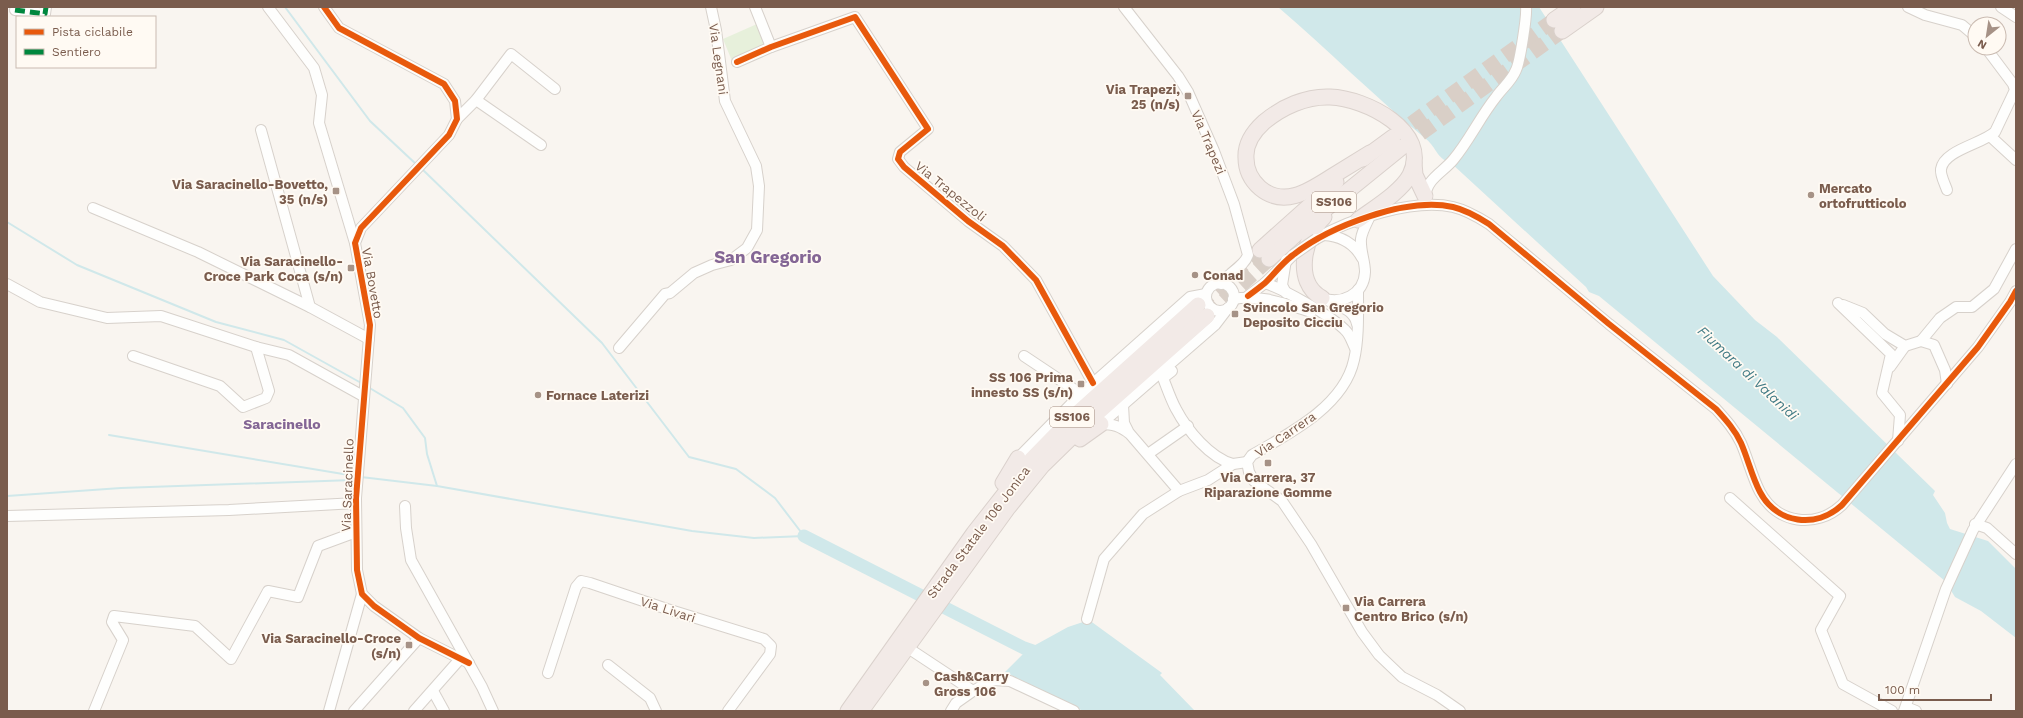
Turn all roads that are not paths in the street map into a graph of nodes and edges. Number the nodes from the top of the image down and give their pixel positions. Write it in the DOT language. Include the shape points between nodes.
graph roads {
  1 [pos="46,7"];
  2 [pos="268,7"];
  3 [pos="324,7"];
  4 [pos="711,7"];
  5 [pos="755,7"];
  6 [pos="1124,7"];
  7 [pos="1526,7"];
  8 [pos="1573,7"];
  9 [pos="1596,7"];
  10 [pos="1908,7"];
  11 [pos="2001,7"];
  12 [pos="15,10"];
  13 [pos="2016,17"];
  14 [pos="1967,29"];
  15 [pos="771,47"];
  16 [pos="1992,56"];
  17 [pos="737,62"];
  18 [pos="555,89"];
  19 [pos="2016,90"];
  20 [pos="476,100"];
  21 [pos="456,119"];
  22 [pos="261,130"];
  23 [pos="1990,136"];
  24 [pos="1397,142"];
  25 [pos="542,144"];
  26 [pos="1376,158"];
  27 [pos="2016,160"];
  28 [pos="1414,163"];
  29 [pos="1947,190"];
  30 [pos="1425,200"];
  31 [pos="93,208"];
  32 [pos="1364,218"];
  33 [pos="1319,237"];
  34 [pos="355,243"];
  35 [pos="2016,249"];
  36 [pos="1264,255"];
  37 [pos="1290,257"];
  38 [pos="1363,261"];
  39 [pos="7,284"];
  40 [pos="1221,284"];
  41 [pos="1265,284"];
  42 [pos="1358,290"];
  43 [pos="2016,291"];
  44 [pos="1286,293"];
  45 [pos="1248,296"];
  46 [pos="1266,298"];
  47 [pos="1322,298"];
  48 [pos="1233,299"];
  49 [pos="1204,305"];
  50 [pos="310,307"];
  51 [pos="1228,308"];
  52 [pos="1327,316"];
  53 [pos="1357,331"];
  54 [pos="369,339"];
  55 [pos="1921,341"];
  56 [pos="256,346"];
  57 [pos="1905,346"];
  58 [pos="619,348"];
  59 [pos="1355,349"];
  60 [pos="133,356"];
  61 [pos="1024,356"];
  62 [pos="1189,356"];
  63 [pos="1889,369"];
  64 [pos="365,374"];
  65 [pos="1093,383"];
  66 [pos="1947,384"];
  67 [pos="363,394"];
  68 [pos="1081,394"];
  69 [pos="1123,405"];
  70 [pos="1101,424"];
  71 [pos="1188,426"];
  72 [pos="1130,434"];
  73 [pos="1898,441"];
  74 [pos="1148,454"];
  75 [pos="1018,458"];
  76 [pos="1247,462"];
  77 [pos="1233,464"];
  78 [pos="2016,464"];
  79 [pos="1042,466"];
  80 [pos="1180,491"];
  81 [pos="1730,498"];
  82 [pos="356,501"];
  83 [pos="405,506"];
  84 [pos="7,516"];
  85 [pos="1974,528"];
  86 [pos="356,532"];
  87 [pos="974,532"];
  88 [pos="970,550"];
  89 [pos="2016,554"];
  90 [pos="362,594"];
  91 [pos="1087,619"];
  92 [pos="419,638"];
  93 [pos="910,638"];
  94 [pos="465,661"];
  95 [pos="608,665"];
  96 [pos="548,673"];
  97 [pos="433,691"];
  98 [pos="973,691"];
  99 [pos="1905,709"];
  100 [pos="94,711"];
  101 [pos="329,711"];
  102 [pos="354,711"];
  103 [pos="414,711"];
  104 [pos="444,711"];
  105 [pos="493,711"];
  106 [pos="656,711"];
  107 [pos="728,711"];
  108 [pos="848,711"];
  109 [pos="861,711"];
  110 [pos="951,711"];
  111 [pos="1074,711"];
  112 [pos="1460,711"];
  113 [pos="1892,711"];
  114 [pos="1916,711"];
  1 -- 12 [label="street" via="45,14"];
  2 -- 34 [label="street" via="314,68 322,95 319,123"];
  3 -- 21 [label="street" via="339,28 444,84 455,101"];
  4 -- 58 [label="street, Via Legnani" via="725,101 756,166 759,186 757,230 747,248 731,260 694,273 670,293 665,294"];
  5 -- 15 [label="street"];
  6 -- 40 [label="street, Via Trapezi" via="1188,92 1234,204 1248,255 1244,263 1226,276"];
  7 -- 30 [label="street" via="1517,68 1511,81 1497,95 1456,157 1432,179 1425,190"];
  8 -- 9 [label="highway" via="1558,26"];
  10 -- 14 [label="street" via="1925,15 1962,25"];
  11 -- 13 [label="street"];
  15 -- 17 [label="street"];
  15 -- 65 [label="street, Via Trapezzoli" via="855,17 928,129 900,152 898,159 904,167 968,221 1003,246 1036,280"];
  16 -- 19 [label="street"];
  18 -- 20 [label="street" via="511,54"];
  19 -- 23 [label="street"];
  20 -- 21 [label="street"];
  20 -- 25 [label="street"];
  21 -- 34 [label="street, Via Bovetto" via="449,135 361,228"];
  22 -- 50 [label="street"];
  23 -- 27 [label="street"];
  23 -- 29 [label="street" via="1956,152 1943,164 1940,170"];
  24 -- 26 [label="highway, SS106"];
  26 -- 28 [label="highway" via="1309,191 1291,197 1278,197 1261,188 1252,179 1246,160 1252,136 1271,116 1299,102 1330,97 1350,99 1383,114 1406,135 1415,154"];
  26 -- 36 [label="highway, SS106"];
  26 -- 47 [label="highway" via="1320,220 1309,239 1304,275 1309,287"];
  28 -- 30 [label="highway" via="1415,175"];
  28 -- 32 [label="highway" via="1405,183"];
  30 -- 32 [label="street"];
  30 -- 73 [label="street" via="1454,207 1489,224 1716,409 1730,424 1741,443 1760,492 1770,506 1784,515 1798,521 1826,516 1842,505"];
  31 -- 50 [label="street" via="198,252"];
  32 -- 33 [label="street"];
  32 -- 38 [label="street, Via Carrera" via="1361,237"];
  33 -- 37 [label="street, bridge"];
  33 -- 38 [label="street" via="1342,238 1356,249"];
  34 -- 54 [label="street, Via Bovetto" via="370,325"];
  35 -- 55 [label="street" via="1994,289 1972,307 1956,307 1940,318"];
  37 -- 41 [label="street"];
  37 -- 44 [label="street" via="1282,285"];
  38 -- 42 [label="street, Via Carrera" via="1364,277"];
  39 -- 56 [label="street" via="40,302 107,318 161,316"];
  40 -- 48 [label="street" via="1232,290"];
  40 -- 49 [label="street" via="1212,286"];
  41 -- 44 [label="street"];
  41 -- 45 [label="street"];
  41 -- 46 [label="street" via="1262,291"];
  42 -- 47 [label="street" via="1341,300"];
  42 -- 53 [label="street, Via Carrera"];
  43 -- 66 [label="street" via="1978,347"];
  44 -- 52 [label="street"];
  45 -- 46 [label="street"];
  45 -- 48 [label="street"];
  46 -- 52 [label="street"];
  47 -- 53 [label="street" via="1350,312 1355,318"];
  48 -- 51 [label="street"];
  49 -- 51 [label="street" via="1207,302 1212,309 1220,311"];
  49 -- 65 [label="street" via="1190,297"];
  49 -- 79 [label="highway, Strada Statale 106 Jonica / SS106"];
  49 -- 87 [label="highway, Strada Statale 106 Jonica / SS106" via="1072,418 1032,459"];
  50 -- 54 [label="street"];
  51 -- 69 [label="street" via="1215,325"];
  52 -- 59 [label="street" via="1348,332"];
  53 -- 59 [label="street, Via Carrera"];
  54 -- 64 [label="street, Via Bovetto"];
  55 -- 57 [label="street"];
  55 -- 66 [label="street" via="1934,345 1945,370"];
  56 -- 60 [label="street" via="269,391 266,398 243,407 220,386"];
  56 -- 67 [label="street" via="289,355"];
  57 -- 63 [label="street"];
  57 -- 63 [label="street" via="1885,334 1863,313 1838,303 1891,354"];
  59 -- 76 [label="street, Via Carrera" via="1350,371 1333,398 1298,428 1252,456"];
  61 -- 68 [label="street"];
  62 -- 71 [label="street" via="1163,378 1176,410"];
  63 -- 73 [label="street" via="1882,393 1900,416"];
  64 -- 67 [label="street, Via Saracinello"];
  65 -- 68 [label="street"];
  66 -- 73 [label="street"];
  67 -- 82 [label="street, Via Saracinello"];
  68 -- 75 [label="street"];
  69 -- 70 [label="street"];
  69 -- 72 [label="street" via="1124,423"];
  70 -- 72 [label="street" via="1112,424"];
  70 -- 79 [label="highway"];
  71 -- 74 [label="street"];
  71 -- 77 [label="street" via="1218,457"];
  72 -- 74 [label="street"];
  74 -- 80 [label="street"];
  75 -- 87 [label="highway"];
  76 -- 77 [label="street"];
  76 -- 112 [label="street, Via Carrera" via="1254,481 1282,502 1311,544 1362,632 1393,670"];
  77 -- 80 [label="street" via="1208,480"];
  78 -- 85 [label="street"];
  79 -- 88 [label="highway, Strada Statale 106 Jonica / SS106"];
  80 -- 91 [label="street" via="1143,514 1104,559"];
  81 -- 113 [label="street" via="1840,596 1821,630 1843,684"];
  82 -- 84 [label="street" via="229,510"];
  82 -- 86 [label="street, Via Saracinello"];
  83 -- 94 [label="street" via="412,560"];
  85 -- 89 [label="street" via="1987,528"];
  85 -- 99 [label="street" via="1946,589"];
  86 -- 90 [label="street, Via Saracinello" via="357,570"];
  86 -- 100 [label="street" via="318,546 298,597 268,591 231,659 195,626 114,616 112,622 123,640"];
  87 -- 88 [label="highway, Strada Statale 106 Jonica / SS106"];
  88 -- 93 [label="highway, Strada Statale 106 Jonica / SS106"];
  90 -- 92 [label="street" via="374,606"];
  90 -- 101 [label="street"];
  92 -- 94 [label="street"];
  92 -- 102 [label="street"];
  93 -- 98 [label="street"];
  93 -- 108 [label="highway, Strada Statale 106 Jonica / SS106"];
  93 -- 109 [label="highway, Strada Statale 106 Jonica / SS106"];
  94 -- 97 [label="street"];
  94 -- 105 [label="street"];
  95 -- 106 [label="street" via="650,698"];
  96 -- 107 [label="street, Via Livari" via="576,587 580,581 590,583 764,639 771,646 770,654"];
  97 -- 103 [label="street"];
  97 -- 104 [label="street"];
  98 -- 110 [label="street" via="956,703"];
  98 -- 111 [label="street" via="993,680 1010,681"];
  99 -- 114 [label="street"];
}
